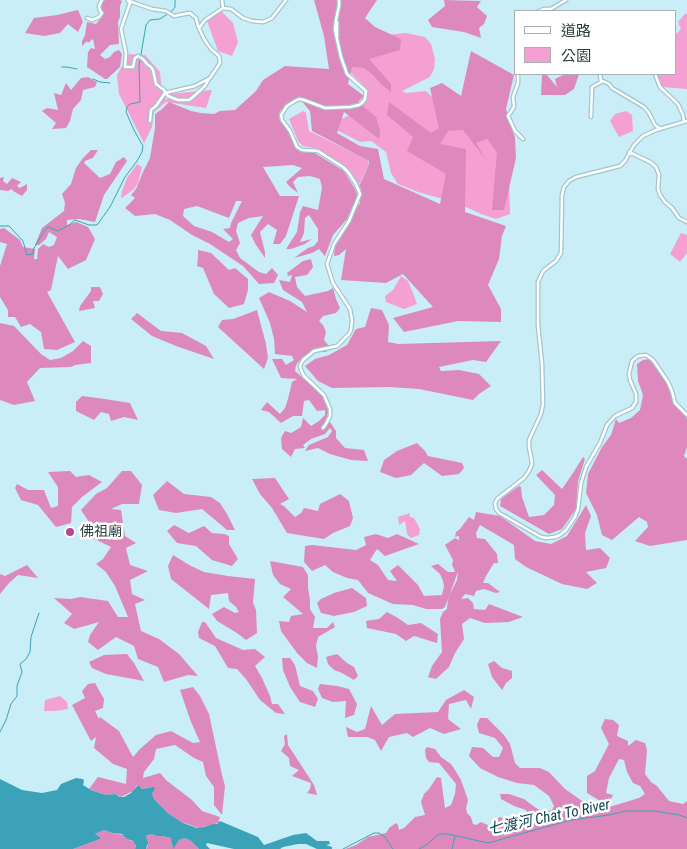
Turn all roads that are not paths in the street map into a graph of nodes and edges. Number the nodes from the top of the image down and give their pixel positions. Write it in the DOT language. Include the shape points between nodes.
graph roads {
  1 [pos="102,0"];
  2 [pos="222,0"];
  3 [pos="286,0"];
  4 [pos="339,0"];
  5 [pos="566,0"];
  6 [pos="128,1"];
  7 [pos="223,8"];
  8 [pos="542,10"];
  9 [pos="87,18"];
  10 [pos="199,28"];
  11 [pos="518,75"];
  12 [pos="600,75"];
  13 [pos="655,75"];
  14 [pos="210,78"];
  15 [pos="601,82"];
  16 [pos="165,93"];
  17 [pos="591,117"];
  18 [pos="150,121"];
  19 [pos="685,122"];
  20 [pos="660,129"];
  21 [pos="523,139"];
  22 [pos="629,152"];
  23 [pos="687,222"];
  24 [pos="687,415"];
  25 [pos="323,428"];
  1 -- 9 [label="street" via="100,17"];
  2 -- 7 [label="street"];
  3 -- 7 [label="street" via="272,18 263,22 243,18 231,9"];
  4 -- 25 [label="street" via="337,40 340,57 347,74 366,92 365,99 350,108 325,108 300,99 286,108 281,116 297,147 318,151 346,170 360,194 327,264 333,283 350,309 351,330 337,346 314,351 302,360 300,366 304,376 324,395 330,409"];
  5 -- 8 [label="street" via="551,9"];
  6 -- 10 [label="street" via="174,16 189,12 196,18"];
  6 -- 16 [label="street" via="121,29 125,67 133,67 138,56 144,59 153,70 156,84"];
  7 -- 10 [label="street"];
  10 -- 14 [label="street" via="219,56 220,63"];
  11 -- 21 [label="street" via="514,107 508,116"];
  12 -- 15 [label="street"];
  13 -- 19 [label="street" via="660,87 678,104"];
  14 -- 16 [label="street" via="195,86"];
  14 -- 16 [label="street" via="206,86 189,100 178,100"];
  15 -- 17 [label="street" via="592,87"];
  15 -- 20 [label="street" via="640,104"];
  16 -- 18 [label="street" via="151,110"];
  19 -- 20 [label="street"];
  20 -- 22 [label="street" via="640,138"];
  22 -- 23 [label="street" via="656,167 660,195 679,218"];
  22 -- 24 [label="street" via="622,165 576,177 563,190 561,253 543,271 538,282 542,414 529,440 532,459 528,473 497,499 494,504 496,510 541,537 555,537 566,530 578,509 587,464 607,425 636,402 628,374 638,356 653,360 668,382 675,403"];
}
